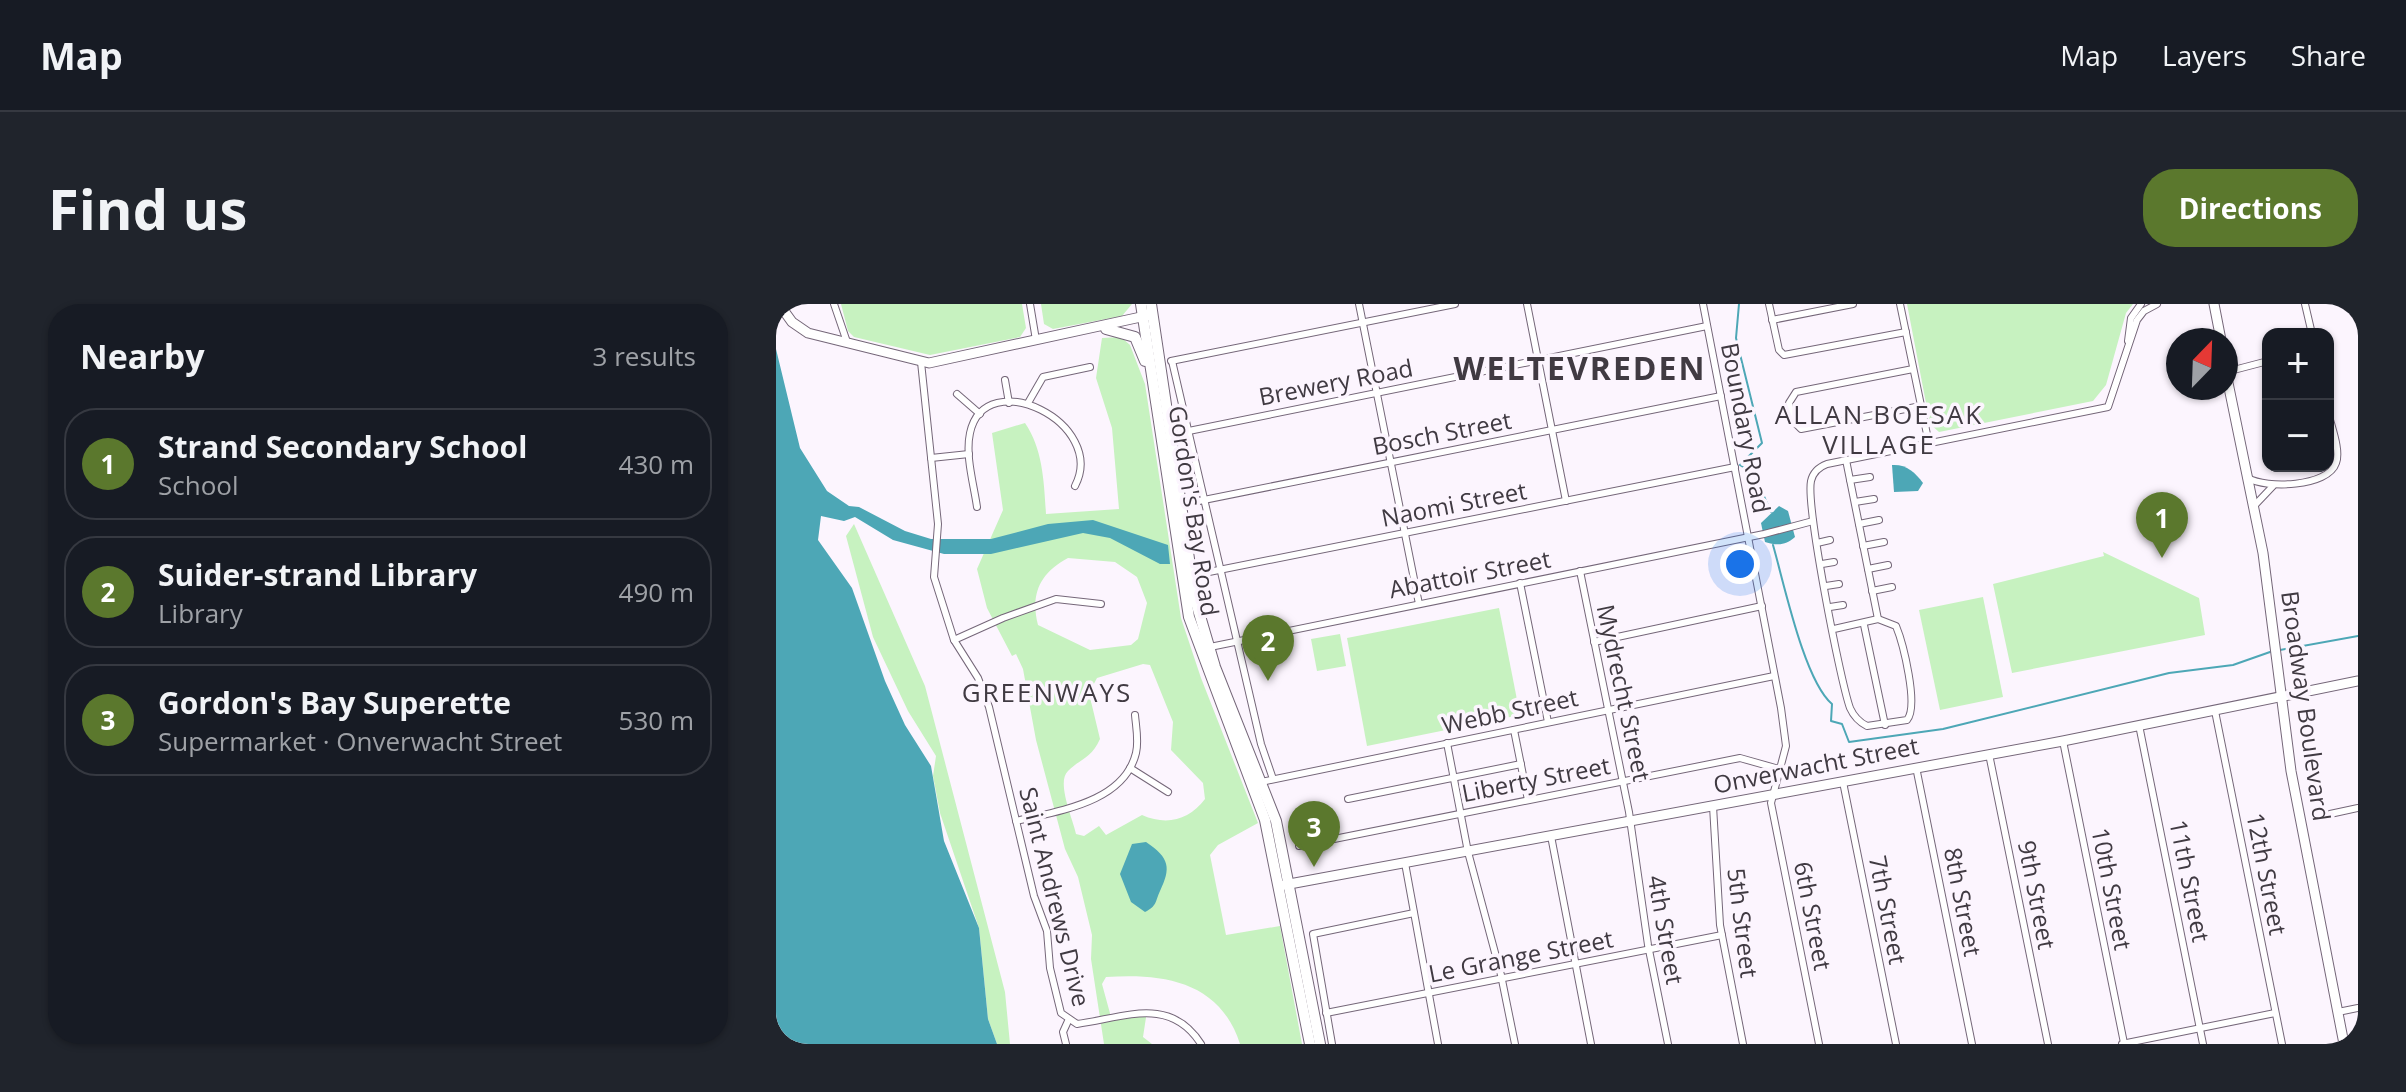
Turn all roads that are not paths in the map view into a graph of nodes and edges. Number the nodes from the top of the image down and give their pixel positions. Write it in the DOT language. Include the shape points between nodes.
graph roads {
  1 [pos="779,304"];
  2 [pos="834,304"];
  3 [pos="1030,304"];
  4 [pos="1141,304"];
  5 [pos="1359,304"];
  6 [pos="1455,304"];
  7 [pos="1527,304"];
  8 [pos="1703,304"];
  9 [pos="1769,304"];
  10 [pos="1853,304"];
  11 [pos="1900,304"];
  12 [pos="2141,304"];
  13 [pos="2157,304"];
  14 [pos="2214,304"];
  15 [pos="2306,305"];
  16 [pos="1825,307"];
  17 [pos="1149,316"];
  18 [pos="1772,320"];
  19 [pos="1363,323"];
  20 [pos="1707,326"];
  21 [pos="2219,328"];
  22 [pos="2311,328"];
  23 [pos="1106,329"];
  24 [pos="1906,332"];
  25 [pos="1040,340"];
  26 [pos="2128,341"];
  27 [pos="848,344"];
  28 [pos="1538,360"];
  29 [pos="1172,361"];
  30 [pos="921,362"];
  31 [pos="2262,363"];
  32 [pos="1160,364"];
  33 [pos="1090,367"];
  34 [pos="1913,369"];
  35 [pos="2238,369"];
  36 [pos="1151,373"];
  37 [pos="1005,380"];
  38 [pos="1377,393"];
  39 [pos="957,394"];
  40 [pos="1721,396"];
  41 [pos="2232,400"];
  42 [pos="1009,403"];
  43 [pos="1028,403"];
  44 [pos="1921,406"];
  45 [pos="980,414"];
  46 [pos="1553,430"];
  47 [pos="1188,431"];
  48 [pos="1165,436"];
  49 [pos="2334,443"];
  50 [pos="1929,444"];
  51 [pos="969,454"];
  52 [pos="931,458"];
  53 [pos="1846,460"];
  54 [pos="1391,463"];
  55 [pos="2334,465"];
  56 [pos="1735,467"];
  57 [pos="2327,472"];
  58 [pos="1870,477"];
  59 [pos="2248,478"];
  60 [pos="1850,480"];
  61 [pos="1075,486"];
  62 [pos="2273,486"];
  63 [pos="1874,499"];
  64 [pos="1204,501"];
  65 [pos="1566,501"];
  66 [pos="1855,502"];
  67 [pos="1175,506"];
  68 [pos="2254,506"];
  69 [pos="977,507"];
  70 [pos="1879,520"];
  71 [pos="1813,521"];
  72 [pos="1859,524"];
  73 [pos="1405,533"];
  74 [pos="1749,537"];
  75 [pos="1830,540"];
  76 [pos="1884,542"];
  77 [pos="1817,543"];
  78 [pos="1863,546"];
  79 [pos="1834,562"];
  80 [pos="1822,564"];
  81 [pos="1888,565"];
  82 [pos="1868,569"];
  83 [pos="1220,570"];
  84 [pos="1580,571"];
  85 [pos="1185,577"];
  86 [pos="1520,583"];
  87 [pos="1839,584"];
  88 [pos="1826,586"];
  89 [pos="1892,587"];
  90 [pos="1872,591"];
  91 [pos="1101,604"];
  92 [pos="1419,604"];
  93 [pos="1843,605"];
  94 [pos="1762,606"];
  95 [pos="1830,607"];
  96 [pos="1878,619"];
  97 [pos="1864,625"];
  98 [pos="1834,629"];
  99 [pos="954,640"];
  100 [pos="1236,641"];
  101 [pos="1594,642"];
  102 [pos="1203,648"];
  103 [pos="1774,676"];
  104 [pos="2358,681"];
  105 [pos="2280,697"];
  106 [pos="1609,710"];
  107 [pos="2215,711"];
  108 [pos="1135,715"];
  109 [pos="1548,722"];
  110 [pos="1885,725"];
  111 [pos="2139,725"];
  112 [pos="1514,730"];
  113 [pos="2063,741"];
  114 [pos="1447,743"];
  115 [pos="1989,754"];
  116 [pos="1521,764"];
  117 [pos="1916,767"];
  118 [pos="1130,768"];
  119 [pos="1779,769"];
  120 [pos="1454,777"];
  121 [pos="1623,781"];
  122 [pos="1263,782"];
  123 [pos="1843,782"];
  124 [pos="1168,792"];
  125 [pos="1773,795"];
  126 [pos="1348,799"];
  127 [pos="1528,800"];
  128 [pos="1713,806"];
  129 [pos="2358,808"];
  130 [pos="1462,813"];
  131 [pos="2330,814"];
  132 [pos="1016,821"];
  133 [pos="1629,822"];
  134 [pos="1551,836"];
  135 [pos="1299,846"];
  136 [pos="1468,852"];
  137 [pos="1405,863"];
  138 [pos="1285,885"];
  139 [pos="1414,913"];
  140 [pos="1722,935"];
  141 [pos="1649,950"];
  142 [pos="1575,964"];
  143 [pos="1502,979"];
  144 [pos="1305,992"];
  145 [pos="1429,994"];
  146 [pos="2358,1008"];
  147 [pos="2338,1012"];
  148 [pos="1326,1013"];
  149 [pos="2275,1013"];
  150 [pos="1068,1021"];
  151 [pos="2200,1028"];
  152 [pos="1066,1044"];
  153 [pos="1201,1044"];
  154 [pos="1310,1044"];
  155 [pos="1320,1044"];
  156 [pos="1332,1044"];
  157 [pos="1438,1044"];
  158 [pos="1515,1044"];
  159 [pos="1591,1044"];
  160 [pos="1668,1044"];
  161 [pos="1743,1044"];
  162 [pos="1819,1044"];
  163 [pos="1896,1044"];
  164 [pos="1972,1044"];
  165 [pos="2048,1044"];
  166 [pos="2122,1044"];
  167 [pos="2203,1044"];
  168 [pos="2282,1044"];
  169 [pos="2344,1044"];
  1 -- 27 [label="street" via="803,330"];
  2 -- 27 [label="street"];
  3 -- 25 [label="street"];
  4 -- 17 [label="main road, Gordon's Bay Road"];
  5 -- 19 [label="street"];
  6 -- 19 [label="street"];
  7 -- 28 [label="street"];
  8 -- 20 [label="street, Boundary Road"];
  9 -- 18 [label="street"];
  10 -- 16 [label="street"];
  11 -- 24 [label="street"];
  12 -- 26 [label="street" via="2131,318"];
  13 -- 26 [label="street" via="2139,317"];
  14 -- 21 [label="street"];
  15 -- 22 [label="street"];
  16 -- 18 [label="street"];
  17 -- 23 [label="street"];
  17 -- 25 [label="street"];
  17 -- 32 [label="main road, Gordon's Bay Road"];
  17 -- 36 [label="main road, Gordon's Bay Road"];
  18 -- 24 [label="street" via="1784,355"];
  19 -- 29 [label="street"];
  19 -- 38 [label="street"];
  20 -- 28 [label="street, Brewery Road"];
  20 -- 40 [label="street, Boundary Road"];
  23 -- 25 [label="street"];
  23 -- 36 [label="main road" via="1135,337"];
  24 -- 34 [label="street"];
  25 -- 30 [label="street"];
  26 -- 50 [label="street" via="2108,407"];
  27 -- 30 [label="street"];
  28 -- 38 [label="street, Brewery Road"];
  28 -- 46 [label="street"];
  29 -- 32 [label="street"];
  29 -- 47 [label="street"];
  30 -- 52 [label="street, Saint Andrews Drive"];
  31 -- 35 [label="street"];
  32 -- 48 [label="main road, Gordon's Bay Road"];
  33 -- 43 [label="street" via="1043,377"];
  34 -- 44 [label="street"];
  34 -- 44 [label="street" via="1796,392 1789,403 1801,429"];
  36 -- 48 [label="main road, Gordon's Bay Road"];
  37 -- 42 [label="street"];
  38 -- 47 [label="street, Brewery Road"];
  38 -- 54 [label="street"];
  39 -- 45 [label="street"];
  40 -- 46 [label="street, Bosch Street"];
  40 -- 56 [label="street, Boundary Road"];
  41 -- 59 [label="street, Broadway Boulevard"];
  42 -- 43 [label="street"];
  42 -- 45 [label="street"];
  43 -- 61 [label="street" via="1051,414 1072,440 1080,464"];
  44 -- 50 [label="street"];
  45 -- 51 [label="street" via="970,433"];
  46 -- 54 [label="street, Bosch Street"];
  46 -- 65 [label="street"];
  47 -- 48 [label="street, Brewery Road"];
  47 -- 64 [label="street"];
  48 -- 67 [label="main road, Gordon's Bay Road"];
  49 -- 55 [label="street"];
  50 -- 53 [label="street"];
  51 -- 52 [label="street"];
  51 -- 69 [label="street"];
  52 -- 99 [label="street, Saint Andrews Drive" via="934,577"];
  53 -- 60 [label="street"];
  53 -- 71 [label="street" via="1813,474"];
  54 -- 64 [label="street, Bosch Street"];
  54 -- 73 [label="street"];
  56 -- 65 [label="street, Naomi Street"];
  56 -- 74 [label="street, Boundary Road"];
  57 -- 62 [label="street"];
  58 -- 60 [label="street"];
  59 -- 62 [label="street"];
  59 -- 68 [label="street, Broadway Boulevard"];
  60 -- 66 [label="street"];
  62 -- 68 [label="street"];
  63 -- 66 [label="street"];
  64 -- 67 [label="street, Bosch Street"];
  64 -- 83 [label="street"];
  65 -- 73 [label="street, Naomi Street"];
  66 -- 72 [label="street"];
  67 -- 85 [label="main road, Gordon's Bay Road"];
  68 -- 105 [label="street, Broadway Boulevard"];
  70 -- 72 [label="street"];
  71 -- 74 [label="street, Abattoir Street"];
  71 -- 77 [label="street"];
  72 -- 78 [label="street"];
  73 -- 83 [label="street, Naomi Street"];
  73 -- 92 [label="street"];
  74 -- 84 [label="street, Abattoir Street"];
  74 -- 94 [label="street, Boundary Road"];
  75 -- 77 [label="street"];
  76 -- 78 [label="street"];
  77 -- 80 [label="street"];
  78 -- 82 [label="street"];
  79 -- 80 [label="street"];
  80 -- 88 [label="street"];
  81 -- 82 [label="street"];
  82 -- 90 [label="street"];
  83 -- 85 [label="street, Naomi Street"];
  83 -- 100 [label="street"];
  84 -- 86 [label="street, Abattoir Street"];
  84 -- 101 [label="street, Mydrecht Street"];
  85 -- 102 [label="main road, Gordon's Bay Road"];
  86 -- 92 [label="street, Abattoir Street"];
  86 -- 109 [label="street"];
  87 -- 88 [label="street"];
  88 -- 95 [label="street"];
  89 -- 90 [label="street"];
  90 -- 96 [label="street"];
  91 -- 99 [label="street" via="1056,599"];
  92 -- 100 [label="street, Abattoir Street"];
  93 -- 95 [label="street"];
  94 -- 101 [label="street"];
  94 -- 103 [label="street, Boundary Road"];
  95 -- 98 [label="street"];
  96 -- 97 [label="street"];
  96 -- 110 [label="street" via="1897,629 1913,707 1907,720"];
  97 -- 98 [label="street"];
  97 -- 110 [label="street"];
  98 -- 110 [label="street" via="1852,713 1867,726"];
  99 -- 132 [label="street, Saint Andrews Drive" via="985,696"];
  100 -- 102 [label="street, Abattoir Street"];
  100 -- 122 [label="street"];
  101 -- 106 [label="street, Mydrecht Street"];
  102 -- 122 [label="main road, Gordon's Bay Road"];
  103 -- 106 [label="street, Webb Street"];
  103 -- 119 [label="street, Boundary Road" via="1786,738"];
  104 -- 105 [label="street, Onverwacht Street"];
  105 -- 107 [label="street, Onverwacht Street"];
  105 -- 147 [label="street, Broadway Boulevard"];
  106 -- 109 [label="street, Webb Street"];
  106 -- 121 [label="street, Mydrecht Street"];
  107 -- 111 [label="street, Onverwacht Street"];
  107 -- 149 [label="street, 12th Street"];
  108 -- 118 [label="street" via="1137,746"];
  109 -- 112 [label="street, Webb Street"];
  111 -- 113 [label="street, Onverwacht Street"];
  111 -- 151 [label="street, 11th Street"];
  112 -- 114 [label="street, Webb Street"];
  112 -- 116 [label="street"];
  113 -- 115 [label="street, Onverwacht Street"];
  113 -- 166 [label="street, 10th Street"];
  114 -- 120 [label="street"];
  114 -- 122 [label="street, Webb Street"];
  115 -- 117 [label="street, Onverwacht Street"];
  115 -- 165 [label="street, 9th Street"];
  116 -- 120 [label="street"];
  116 -- 127 [label="street"];
  117 -- 123 [label="street, Onverwacht Street"];
  117 -- 164 [label="street, 8th Street"];
  118 -- 124 [label="street"];
  118 -- 132 [label="street" via="1095,798"];
  119 -- 121 [label="street, Liberty Street" via="1740,758"];
  119 -- 125 [label="street, Boundary Road"];
  120 -- 126 [label="street"];
  120 -- 130 [label="street"];
  121 -- 127 [label="street, Liberty Street"];
  121 -- 133 [label="street, Mydrecht Street"];
  122 -- 138 [label="main road, Gordon's Bay Road"];
  122 -- 138 [label="main road, Gordon's Bay Road" via="1279,834"];
  123 -- 125 [label="street, Onverwacht Street"];
  123 -- 163 [label="street, 7th Street"];
  125 -- 128 [label="street, Onverwacht Street"];
  125 -- 162 [label="street, 6th Street"];
  127 -- 130 [label="street, Liberty Street"];
  128 -- 133 [label="street, Onverwacht Street"];
  128 -- 140 [label="street, 5th Street"];
  129 -- 131 [label="street"];
  130 -- 135 [label="street, Liberty Street"];
  130 -- 136 [label="street"];
  132 -- 150 [label="street, Saint Andrews Drive" via="1047,931 1059,1010"];
  133 -- 134 [label="street, Onverwacht Street"];
  133 -- 141 [label="street, 4th Street"];
  134 -- 136 [label="street, Onverwacht Street"];
  134 -- 142 [label="street"];
  136 -- 137 [label="street, Onverwacht Street"];
  136 -- 143 [label="street"];
  137 -- 138 [label="street, Onverwacht Street"];
  137 -- 139 [label="street"];
  138 -- 144 [label="main road, Gordon's Bay Road"];
  139 -- 145 [label="street"];
  139 -- 148 [label="street" via="1316,931 1312,938"];
  140 -- 141 [label="street, Le Grange Street"];
  140 -- 161 [label="street, 5th Street"];
  141 -- 142 [label="street, Le Grange Street"];
  141 -- 160 [label="street, 4th Street"];
  142 -- 143 [label="street, Le Grange Street"];
  142 -- 159 [label="street"];
  143 -- 145 [label="street, Le Grange Street"];
  143 -- 158 [label="street"];
  144 -- 154 [label="main road, Gordon's Bay Road"];
  144 -- 155 [label="main road, Gordon's Bay Road"];
  145 -- 148 [label="street, Le Grange Street"];
  145 -- 157 [label="street"];
  146 -- 147 [label="street"];
  147 -- 169 [label="street, Broadway Boulevard"];
  148 -- 156 [label="street"];
  149 -- 151 [label="street"];
  149 -- 168 [label="street, 12th Street"];
  150 -- 152 [label="street" via="1063,1032"];
  150 -- 153 [label="street, Saint Andrews Drive" via="1080,1024 1154,1012 1182,1023"];
  151 -- 166 [label="street"];
  151 -- 167 [label="street, 11th Street"];
}
